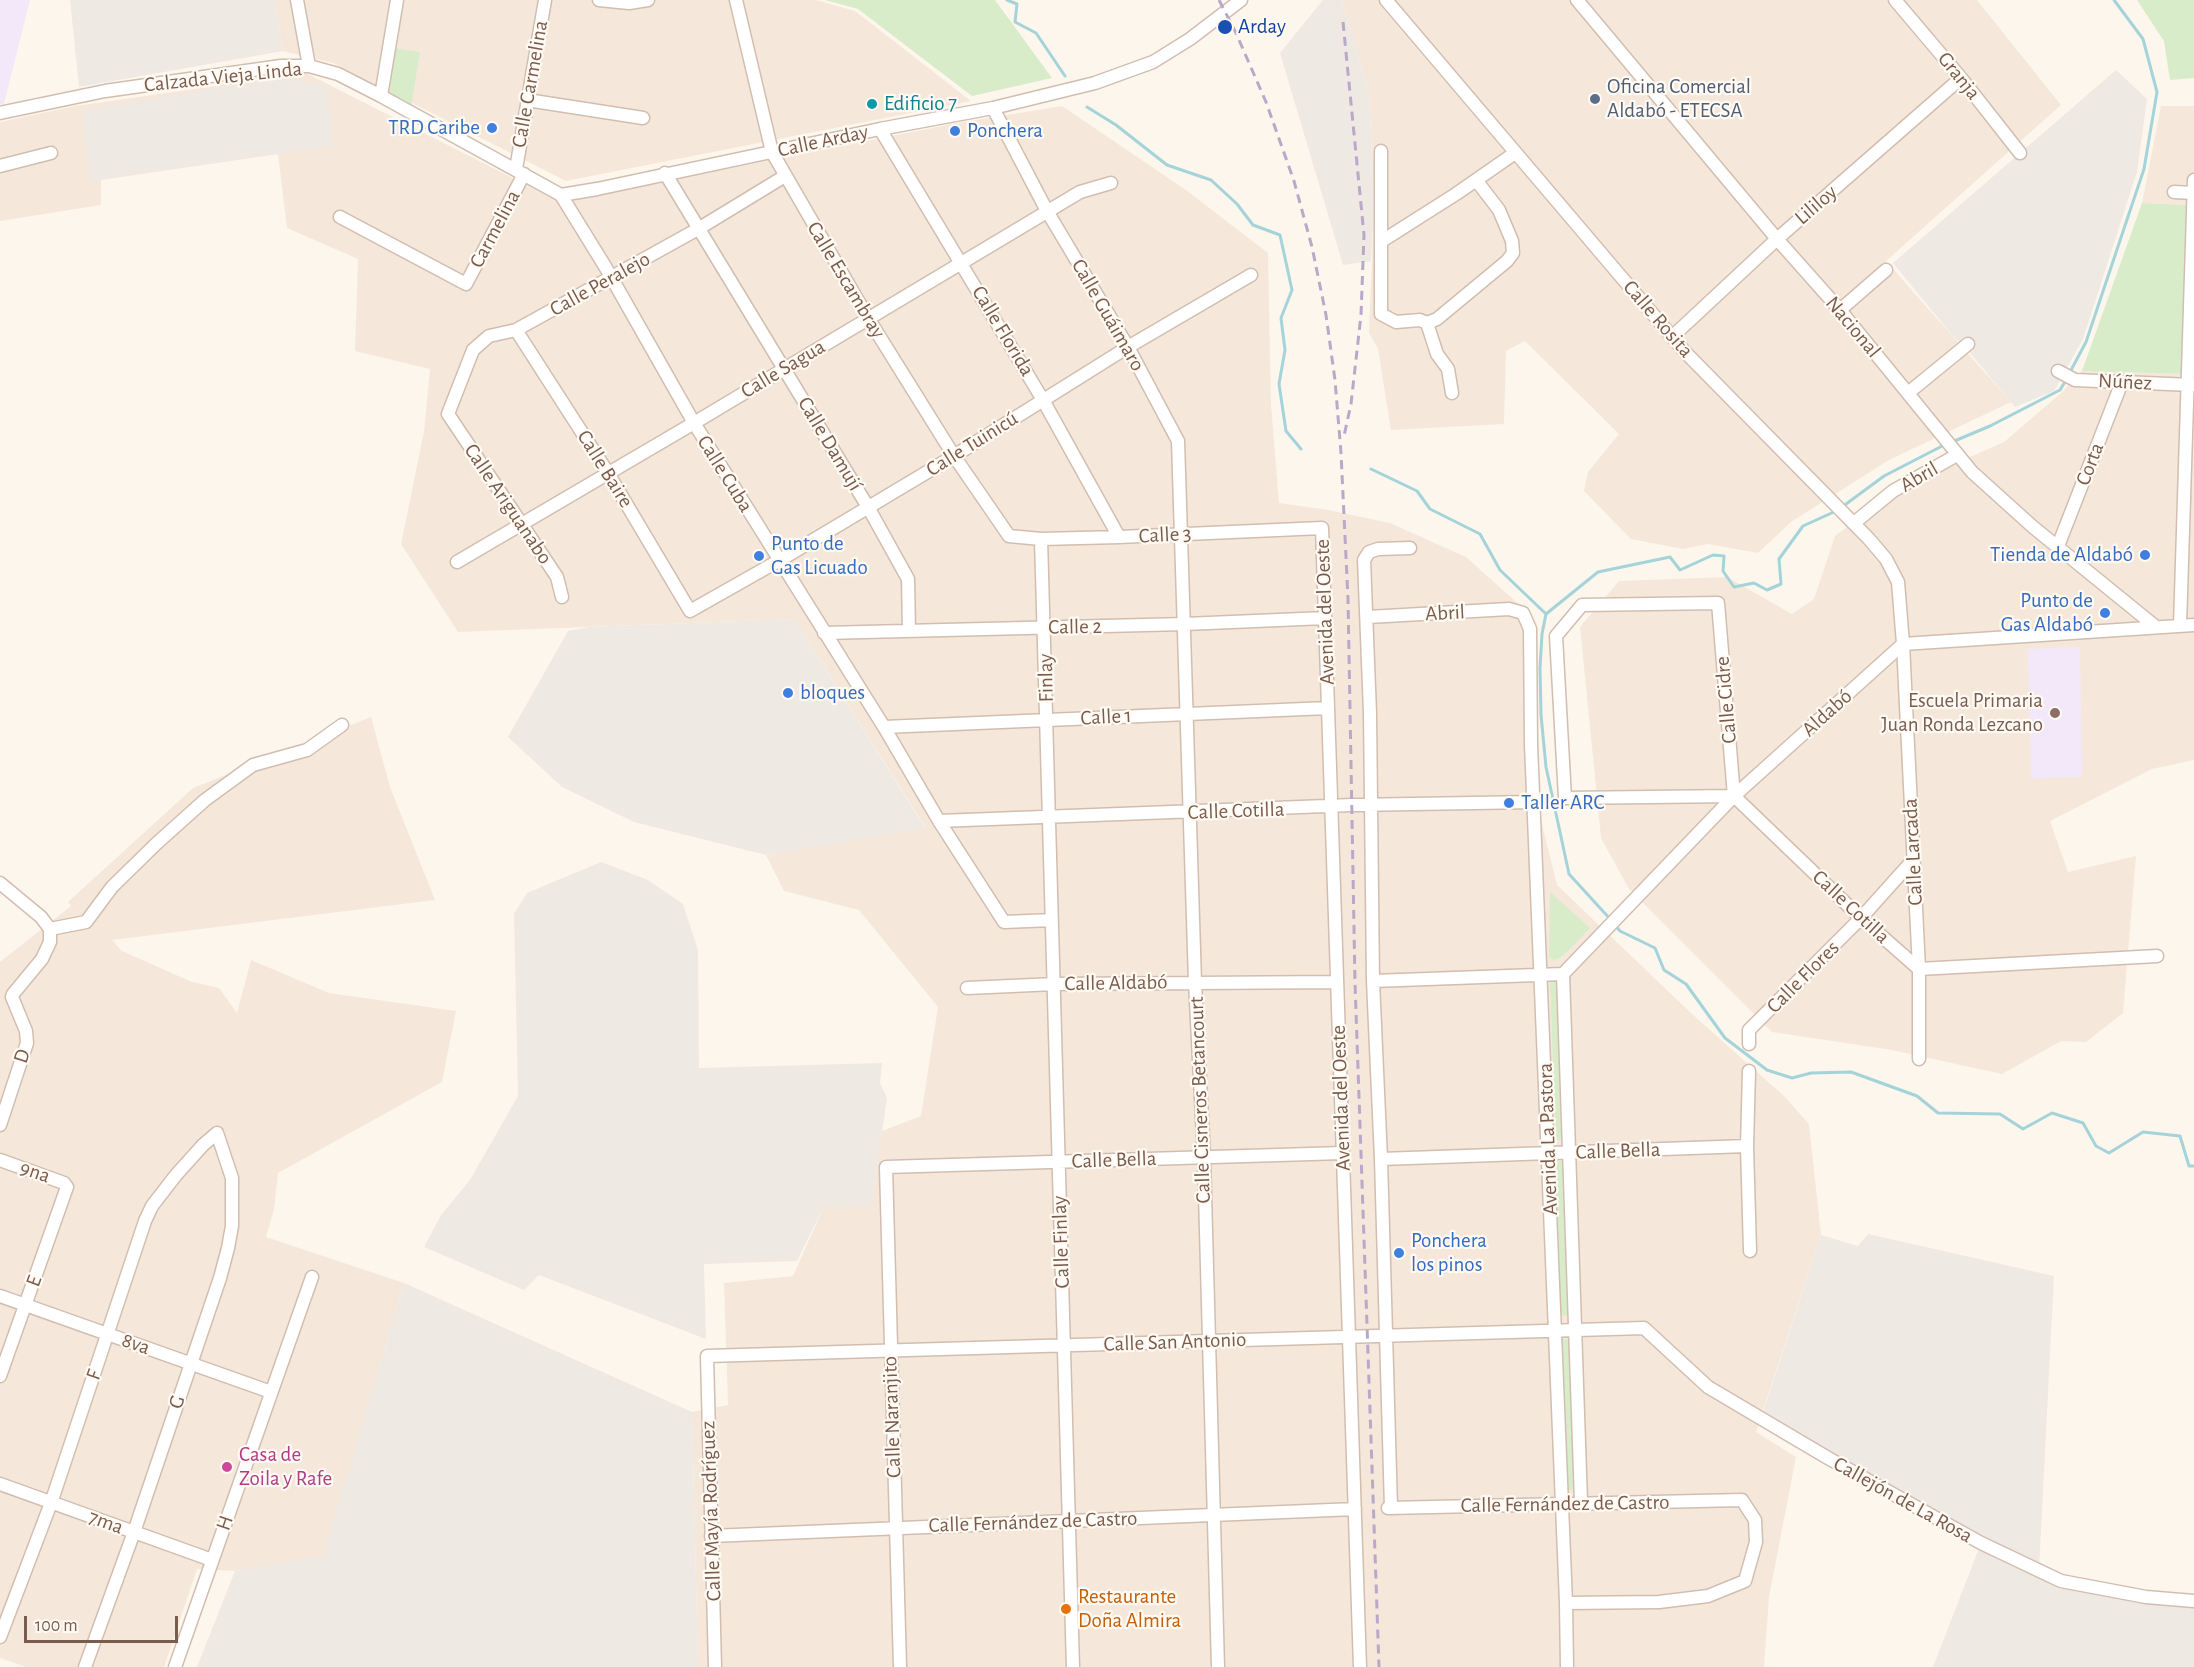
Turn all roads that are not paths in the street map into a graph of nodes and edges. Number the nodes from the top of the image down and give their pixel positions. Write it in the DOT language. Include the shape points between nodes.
graph roads {
  1 [pos="297,0"];
  2 [pos="397,0"];
  3 [pos="545,0"];
  4 [pos="599,0"];
  5 [pos="648,0"];
  6 [pos="736,0"];
  7 [pos="1241,0"];
  8 [pos="1386,0"];
  9 [pos="1577,0"];
  10 [pos="1895,0"];
  11 [pos="630,2"];
  12 [pos="309,66"];
  13 [pos="1961,78"];
  14 [pos="381,96"];
  15 [pos="527,100"];
  16 [pos="993,108"];
  17 [pos="0,112"];
  18 [pos="643,118"];
  19 [pos="880,129"];
  20 [pos="1381,150"];
  21 [pos="772,152"];
  22 [pos="51,153"];
  23 [pos="1515,153"];
  24 [pos="2020,153"];
  25 [pos="0,166"];
  26 [pos="520,171"];
  27 [pos="665,173"];
  28 [pos="785,176"];
  29 [pos="1476,180"];
  30 [pos="2194,180"];
  31 [pos="1112,183"];
  32 [pos="2174,192"];
  33 [pos="2194,193"];
  34 [pos="561,195"];
  35 [pos="1047,211"];
  36 [pos="340,217"];
  37 [pos="698,229"];
  38 [pos="1777,239"];
  39 [pos="1382,241"];
  40 [pos="961,261"];
  41 [pos="1886,270"];
  42 [pos="1251,275"];
  43 [pos="611,278"];
  44 [pos="1840,310"];
  45 [pos="868,318"];
  46 [pos="1427,323"];
  47 [pos="516,330"];
  48 [pos="1673,336"];
  49 [pos="1968,344"];
  50 [pos="1128,347"];
  51 [pos="784,368"];
  52 [pos="2058,371"];
  53 [pos="2122,382"];
  54 [pos="2191,385"];
  55 [pos="1452,393"];
  56 [pos="1908,393"];
  57 [pos="1043,400"];
  58 [pos="448,414"];
  59 [pos="694,423"];
  60 [pos="1954,452"];
  61 [pos="954,456"];
  62 [pos="608,473"];
  63 [pos="868,507"];
  64 [pos="1850,519"];
  65 [pos="523,524"];
  66 [pos="1322,528"];
  67 [pos="1182,534"];
  68 [pos="1009,536"];
  69 [pos="1119,537"];
  70 [pos="1041,539"];
  71 [pos="2058,546"];
  72 [pos="1410,548"];
  73 [pos="780,561"];
  74 [pos="457,562"];
  75 [pos="562,597"];
  76 [pos="690,611"];
  77 [pos="1523,613"];
  78 [pos="1368,617"];
  79 [pos="1325,618"];
  80 [pos="1185,624"];
  81 [pos="2194,625"];
  82 [pos="2180,626"];
  83 [pos="1044,627"];
  84 [pos="2156,627"];
  85 [pos="909,631"];
  86 [pos="824,633"];
  87 [pos="1904,644"];
  88 [pos="1328,708"];
  89 [pos="1187,713"];
  90 [pos="1047,720"];
  91 [pos="342,725"];
  92 [pos="884,727"];
  93 [pos="1734,796"];
  94 [pos="1534,802"];
  95 [pos="1370,805"];
  96 [pos="1331,807"];
  97 [pos="1191,813"];
  98 [pos="1050,817"];
  99 [pos="939,821"];
  100 [pos="1913,860"];
  101 [pos="0,883"];
  102 [pos="1861,918"];
  103 [pos="1052,920"];
  104 [pos="50,929"];
  105 [pos="2157,956"];
  106 [pos="1919,969"];
  107 [pos="1541,974"];
  108 [pos="1563,974"];
  109 [pos="1373,981"];
  110 [pos="1195,982"];
  111 [pos="1337,982"];
  112 [pos="1055,984"];
  113 [pos="967,988"];
  114 [pos="1749,1044"];
  115 [pos="1919,1059"];
  116 [pos="1749,1071"];
  117 [pos="0,1125"];
  118 [pos="218,1133"];
  119 [pos="1747,1146"];
  120 [pos="1569,1153"];
  121 [pos="1343,1154"];
  122 [pos="1549,1154"];
  123 [pos="1204,1158"];
  124 [pos="1381,1159"];
  125 [pos="0,1160"];
  126 [pos="1059,1162"];
  127 [pos="886,1167"];
  128 [pos="67,1187"];
  129 [pos="1750,1251"];
  130 [pos="312,1277"];
  131 [pos="0,1296"];
  132 [pos="25,1305"];
  133 [pos="1644,1328"];
  134 [pos="1556,1330"];
  135 [pos="1575,1330"];
  136 [pos="108,1334"];
  137 [pos="1387,1335"];
  138 [pos="1349,1336"];
  139 [pos="1208,1341"];
  140 [pos="1064,1345"];
  141 [pos="890,1350"];
  142 [pos="707,1356"];
  143 [pos="190,1363"];
  144 [pos="0,1376"];
  145 [pos="271,1392"];
  146 [pos="0,1484"];
  147 [pos="1581,1502"];
  148 [pos="51,1503"];
  149 [pos="1563,1503"];
  150 [pos="1390,1508"];
  151 [pos="1355,1509"];
  152 [pos="1214,1515"];
  153 [pos="1069,1521"];
  154 [pos="896,1528"];
  155 [pos="134,1532"];
  156 [pos="711,1536"];
  157 [pos="212,1560"];
  158 [pos="2194,1601"];
  159 [pos="1566,1603"];
  160 [pos="0,1637"];
  161 [pos="85,1667"];
  162 [pos="174,1667"];
  163 [pos="715,1667"];
  164 [pos="900,1667"];
  165 [pos="1073,1667"];
  166 [pos="1218,1667"];
  167 [pos="1360,1667"];
  168 [pos="1567,1667"];
  1 -- 12 [label="street"];
  2 -- 14 [label="street"];
  3 -- 15 [label="street, Calle Carmelina"];
  4 -- 11 [label="street"];
  5 -- 11 [label="street"];
  6 -- 21 [label="street, Calle Escambray"];
  7 -- 16 [label="street, Calle Arday" via="1154,62 1095,83"];
  8 -- 23 [label="street, Calle Rosita"];
  9 -- 38 [label="street, Nacional"];
  10 -- 13 [label="street, Granja"];
  12 -- 14 [label="street, Calzada Vieja Linda" via="338,74"];
  12 -- 17 [label="street, Calzada Vieja Linda" via="281,66 105,91"];
  13 -- 24 [label="street, Granja"];
  13 -- 38 [label="street, Lililoy"];
  14 -- 26 [label="street, Calzada Vieja Linda"];
  15 -- 18 [label="street"];
  15 -- 26 [label="street, Calle Carmelina"];
  16 -- 19 [label="street, Calle Arday"];
  16 -- 35 [label="street, Calle Guáimaro"];
  19 -- 21 [label="street, Calle Arday"];
  19 -- 40 [label="street, Calle Florida"];
  20 -- 39 [label="street"];
  21 -- 27 [label="street, Calle Arday"];
  21 -- 28 [label="street, Calle Escambray"];
  22 -- 25 [label="street"];
  23 -- 29 [label="street"];
  23 -- 48 [label="street, Calle Rosita"];
  26 -- 34 [label="street, Calzada Vieja Linda"];
  26 -- 36 [label="street, Carmelina" via="466,284"];
  27 -- 34 [label="street, Calle Arday"];
  27 -- 37 [label="street, Calle Damují"];
  28 -- 37 [label="street, Calle Peralejo"];
  28 -- 45 [label="street, Calle Escambray"];
  29 -- 39 [label="street"];
  29 -- 46 [label="street" via="1499,210 1513,253 1437,319"];
  30 -- 33 [label="street"];
  31 -- 35 [label="street, Calle Sagua" via="1080,192"];
  32 -- 33 [label="street"];
  33 -- 54 [label="street"];
  34 -- 43 [label="street, Calle Cuba"];
  35 -- 40 [label="street, Calle Sagua"];
  35 -- 50 [label="street, Calle Guáimaro"];
  37 -- 43 [label="street, Calle Peralejo"];
  37 -- 51 [label="street, Calle Damují"];
  38 -- 44 [label="street, Nacional"];
  38 -- 48 [label="street, Lililoy"];
  39 -- 46 [label="street" via="1381,314 1396,322"];
  40 -- 45 [label="street, Calle Sagua"];
  40 -- 57 [label="street, Calle Florida"];
  41 -- 44 [label="street"];
  42 -- 50 [label="street, Calle Tuinicú"];
  43 -- 47 [label="street, Calle Peralejo"];
  43 -- 59 [label="street, Calle Cuba"];
  44 -- 56 [label="street, Nacional"];
  45 -- 51 [label="street, Calle Sagua"];
  45 -- 61 [label="street, Calle Escambray"];
  46 -- 55 [label="street" via="1437,354 1448,369"];
  47 -- 58 [label="street, Calle Peralejo" via="489,336 473,350"];
  47 -- 62 [label="street, Calle Baire"];
  48 -- 64 [label="street, Calle Rosita"];
  49 -- 56 [label="street"];
  50 -- 57 [label="street, Calle Tuinicú"];
  50 -- 67 [label="street, Calle Guáimaro" via="1178,441"];
  51 -- 59 [label="street, Calle Sagua"];
  51 -- 63 [label="street, Calle Damují"];
  52 -- 53 [label="street, Núñez" via="2075,380"];
  53 -- 54 [label="street, Núñez"];
  53 -- 71 [label="street, Corta"];
  54 -- 82 [label="street"];
  56 -- 60 [label="street, Nacional"];
  57 -- 61 [label="street, Calle Tuinicú"];
  57 -- 69 [label="street, Calle Florida"];
  58 -- 65 [label="street, Calle Ariguanabo"];
  59 -- 62 [label="street, Calle Sagua"];
  59 -- 73 [label="street, Calle Cuba"];
  60 -- 64 [label="street, Abril"];
  60 -- 71 [label="street, Nacional" via="2033,528"];
  61 -- 63 [label="street, Calle Tuinicú"];
  61 -- 68 [label="street, Calle Escambray"];
  62 -- 65 [label="street, Calle Sagua"];
  62 -- 76 [label="street, Calle Baire"];
  63 -- 73 [label="street, Calle Tuinicú"];
  63 -- 85 [label="street, Calle Damují" via="908,579"];
  64 -- 87 [label="street, Calle Rosita" via="1886,559 1898,582"];
  65 -- 74 [label="street, Calle Sagua"];
  65 -- 75 [label="street, Calle Ariguanabo" via="556,577"];
  66 -- 67 [label="street, Calle 3"];
  66 -- 79 [label="street, Avenida del Oeste"];
  67 -- 69 [label="street, Calle 3"];
  67 -- 80 [label="street, Calle Cisneros Betancourt"];
  68 -- 70 [label="street, Calle 3"];
  69 -- 70 [label="street, Calle 3"];
  70 -- 83 [label="street, Finlay"];
  71 -- 84 [label="street, Nacional"];
  72 -- 78 [label="street, Avenida del Oeste" via="1378,549 1369,552 1364,560"];
  73 -- 76 [label="street, Calle Tuinicú"];
  73 -- 86 [label="street, Calle Cuba"];
  77 -- 78 [label="street, Abril" via="1509,609"];
  77 -- 94 [label="street, Avenida La Pastora" via="1530,629"];
  78 -- 95 [label="street, Avenida del Oeste"];
  79 -- 80 [label="street, Calle 2"];
  79 -- 88 [label="street, Avenida del Oeste"];
  80 -- 83 [label="street, Calle 2"];
  80 -- 89 [label="street, Calle Cisneros Betancourt"];
  81 -- 82 [label="street"];
  82 -- 84 [label="street"];
  83 -- 85 [label="street, Calle 2"];
  83 -- 90 [label="street, Finlay"];
  84 -- 87 [label="street"];
  85 -- 86 [label="street, Calle 2"];
  86 -- 92 [label="street, Calle Cuba"];
  87 -- 93 [label="street, Aldabó"];
  87 -- 100 [label="street, Calle Larcada"];
  88 -- 89 [label="street, Calle 1"];
  88 -- 96 [label="street, Avenida del Oeste"];
  89 -- 90 [label="street, Calle 1"];
  89 -- 97 [label="street, Calle Cisneros Betancourt"];
  90 -- 92 [label="street, Calle 1"];
  90 -- 98 [label="street, Finlay"];
  91 -- 104 [label="street" via="307,750 253,765 205,800 157,843 112,887 86,922"];
  92 -- 99 [label="street, Calle Cuba"];
  93 -- 93 [label="street, Calle Cidre" via="1718,603 1582,605 1556,636 1565,798"];
  93 -- 102 [label="street, Calle Cotilla"];
  93 -- 108 [label="street, Aldabó"];
  94 -- 95 [label="street, Calle Cotilla"];
  94 -- 107 [label="street, Avenida La Pastora"];
  95 -- 96 [label="street, Calle Cotilla"];
  95 -- 109 [label="street, Avenida del Oeste"];
  96 -- 97 [label="street, Calle Cotilla"];
  96 -- 111 [label="street, Avenida del Oeste"];
  97 -- 98 [label="street, Calle Cotilla"];
  97 -- 110 [label="street, Calle Cisneros Betancourt"];
  98 -- 99 [label="street, Calle Cotilla"];
  98 -- 103 [label="street, Calle Finlay"];
  99 -- 103 [label="street, Calle Cuba" via="1004,922"];
  100 -- 102 [label="street, Calle Flores"];
  100 -- 106 [label="street, Calle Larcada"];
  101 -- 104 [label="street"];
  102 -- 106 [label="street, Calle Cotilla"];
  102 -- 114 [label="street, Calle Flores" via="1749,1030"];
  103 -- 112 [label="street, Calle Finlay"];
  104 -- 117 [label="street, D" via="47,950 12,997 27,1043"];
  105 -- 106 [label="street"];
  106 -- 115 [label="street, Calle Larcada"];
  107 -- 108 [label="street"];
  107 -- 109 [label="street"];
  107 -- 122 [label="street, Avenida La Pastora"];
  108 -- 120 [label="street, Avenida La Pastora"];
  109 -- 124 [label="street, Avenida del Oeste"];
  110 -- 111 [label="street, Calle Aldabó"];
  110 -- 112 [label="street, Calle Aldabó"];
  110 -- 123 [label="street, Calle Cisneros Betancourt"];
  111 -- 121 [label="street, Avenida del Oeste"];
  112 -- 113 [label="street, Calle Aldabó"];
  112 -- 126 [label="street, Calle Finlay"];
  116 -- 119 [label="street"];
  118 -- 136 [label="street, F" via="190,1158 152,1206"];
  118 -- 143 [label="street, G" via="232,1178 232,1226 220,1278"];
  119 -- 120 [label="street, Calle Bella"];
  119 -- 129 [label="street"];
  120 -- 122 [label="street, Calle Bella"];
  120 -- 135 [label="street, Avenida La Pastora"];
  121 -- 123 [label="street, Calle Bella"];
  121 -- 138 [label="street, Avenida del Oeste"];
  122 -- 124 [label="street, Calle Bella"];
  122 -- 134 [label="street, Avenida La Pastora"];
  123 -- 126 [label="street, Calle Bella"];
  123 -- 139 [label="street, Calle Cisneros Betancourt"];
  124 -- 137 [label="street, Avenida del Oeste"];
  125 -- 128 [label="street, 9na"];
  126 -- 127 [label="street, Calle Bella"];
  126 -- 140 [label="street, Calle Finlay"];
  127 -- 141 [label="street, Calle Naranjito"];
  128 -- 132 [label="street, E"];
  130 -- 145 [label="street, H"];
  131 -- 132 [label="street, 8va"];
  132 -- 136 [label="street, 8va"];
  132 -- 144 [label="street, E"];
  133 -- 135 [label="street, Calle San Antonio"];
  133 -- 158 [label="street, Callejón de La Rosa" via="1708,1387 1981,1543 2061,1581 2146,1597"];
  134 -- 135 [label="street, Calle San Antonio"];
  134 -- 137 [label="street, Calle San Antonio"];
  134 -- 149 [label="street, Avenida La Pastora"];
  135 -- 147 [label="street, Avenida La Pastora"];
  136 -- 143 [label="street, 8va"];
  136 -- 148 [label="street, F"];
  137 -- 138 [label="street, Calle San Antonio"];
  137 -- 150 [label="street, Avenida del Oeste"];
  138 -- 139 [label="street, Calle San Antonio"];
  138 -- 151 [label="street, Avenida del Oeste"];
  139 -- 140 [label="street, Calle San Antonio"];
  139 -- 152 [label="street, Calle Cisneros Betancourt"];
  140 -- 141 [label="street, Calle San Antonio"];
  140 -- 153 [label="street, Calle Finlay"];
  141 -- 142 [label="street, Calle San Antonio"];
  141 -- 154 [label="street, Calle Naranjito"];
  142 -- 156 [label="street, Calle Mayía Rodríguez"];
  143 -- 145 [label="street, 8va"];
  143 -- 155 [label="street, G"];
  145 -- 157 [label="street, H"];
  146 -- 148 [label="street, 7ma"];
  147 -- 149 [label="street, Calle Fernández de Castro"];
  147 -- 159 [label="street, Calle Fernández de Castro" via="1742,1500 1755,1520 1756,1542 1745,1581 1708,1596 1659,1602"];
  148 -- 155 [label="street, 7ma"];
  148 -- 160 [label="street, F"];
  149 -- 150 [label="street, Calle Fernández de Castro"];
  149 -- 159 [label="street, Avenida La Pastora"];
  151 -- 152 [label="street, Calle Fernández de Castro"];
  151 -- 167 [label="street, Avenida del Oeste"];
  152 -- 153 [label="street, Calle Fernández de Castro"];
  152 -- 166 [label="street, Calle Cisneros Betancourt"];
  153 -- 154 [label="street, Calle Fernández de Castro"];
  153 -- 165 [label="street, Calle Finlay"];
  154 -- 156 [label="street, Calle Fernández de Castro"];
  154 -- 164 [label="street, Calle Naranjito"];
  155 -- 157 [label="street, 7ma"];
  155 -- 161 [label="street, G"];
  156 -- 163 [label="street, Calle Mayía Rodríguez"];
  157 -- 162 [label="street, H"];
  159 -- 168 [label="street, Avenida La Pastora"];
}
